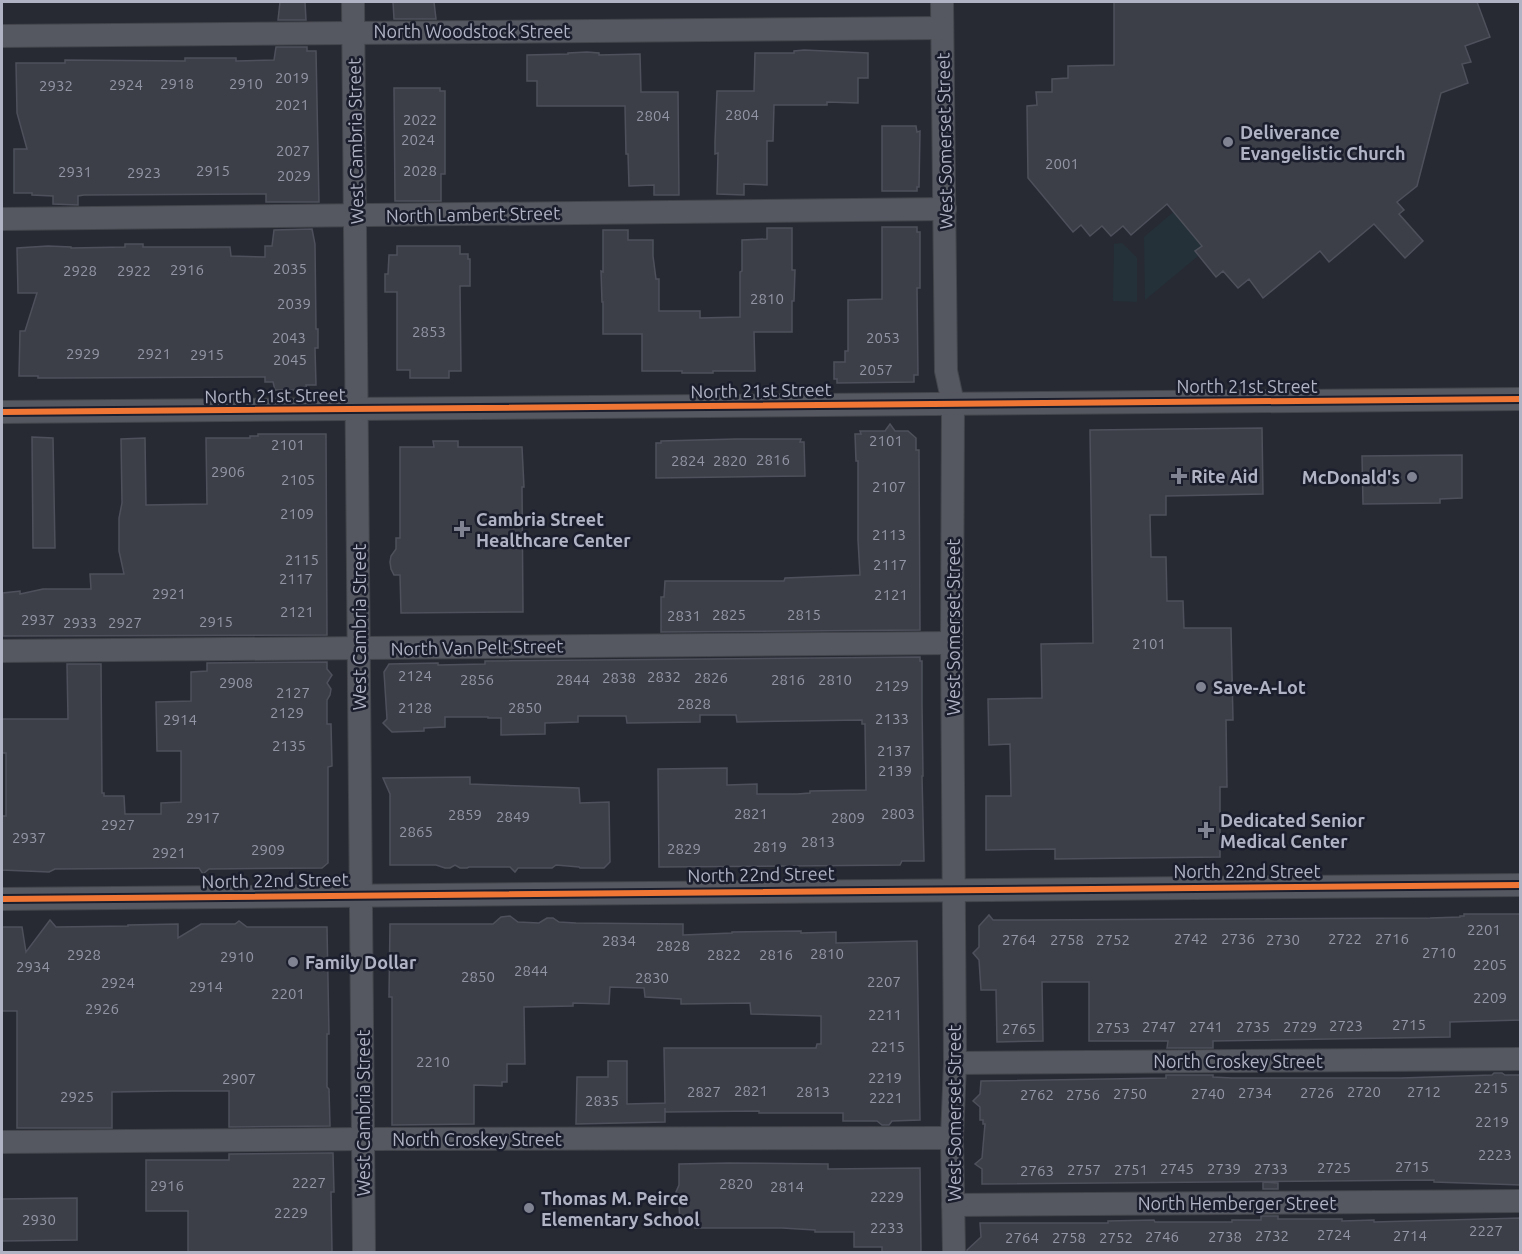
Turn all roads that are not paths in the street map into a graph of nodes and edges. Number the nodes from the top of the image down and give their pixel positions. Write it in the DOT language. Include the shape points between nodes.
graph roads {
  1 [pos="353,2"];
  2 [pos="942,2"];
  3 [pos="942,28"];
  4 [pos="354,32"];
  5 [pos="2,36"];
  6 [pos="945,209"];
  7 [pos="355,216"];
  8 [pos="2,219"];
  9 [pos="1521,399"];
  10 [pos="953,403"];
  11 [pos="357,409"];
  12 [pos="2,412"];
  13 [pos="952,643"];
  14 [pos="359,649"];
  15 [pos="2,651"];
  16 [pos="1521,885"];
  17 [pos="955,887"];
  18 [pos="361,894"];
  19 [pos="2,899"];
  20 [pos="1521,1059"];
  21 [pos="955,1063"];
  22 [pos="952,1138"];
  23 [pos="363,1139"];
  24 [pos="2,1142"];
  25 [pos="1521,1200"];
  26 [pos="954,1205"];
  27 [pos="364,1252"];
  28 [pos="954,1252"];
  1 -- 4 [label="street, West Cambria Street"];
  2 -- 3 [label="street, West Somerset Street"];
  3 -- 4 [label="street, North Woodstock Street"];
  3 -- 6 [label="street, West Somerset Street"];
  4 -- 5 [label="street, North Woodstock Street"];
  4 -- 7 [label="street, West Cambria Street"];
  6 -- 7 [label="street, North Lambert Street"];
  6 -- 10 [label="street, West Somerset Street" via="946,370"];
  7 -- 8 [label="street, North Lambert Street"];
  7 -- 11 [label="street, West Cambria Street"];
  9 -- 10 [label="street, North 21st Street"];
  10 -- 11 [label="street, North 21st Street"];
  10 -- 13 [label="street, West Somerset Street"];
  11 -- 12 [label="street, North 21st Street"];
  11 -- 14 [label="street, West Cambria Street"];
  13 -- 14 [label="street, North Van Pelt Street"];
  13 -- 17 [label="street, West Somerset Street"];
  14 -- 15 [label="street, North Van Pelt Street"];
  14 -- 18 [label="street, West Cambria Street"];
  16 -- 17 [label="street, North 22nd Street"];
  17 -- 18 [label="street, North 22nd Street"];
  17 -- 21 [label="street, West Somerset Street"];
  18 -- 19 [label="street, North 22nd Street"];
  18 -- 23 [label="street, West Cambria Street"];
  20 -- 21 [label="street, North Croskey Street"];
  21 -- 22 [label="street, West Somerset Street"];
  22 -- 23 [label="street, North Croskey Street"];
  22 -- 26 [label="street, West Somerset Street"];
  23 -- 24 [label="street, North Croskey Street"];
  23 -- 27 [label="street, West Cambria Street"];
  25 -- 26 [label="street, North Hemberger Street"];
  26 -- 28 [label="street, West Somerset Street"];
}
